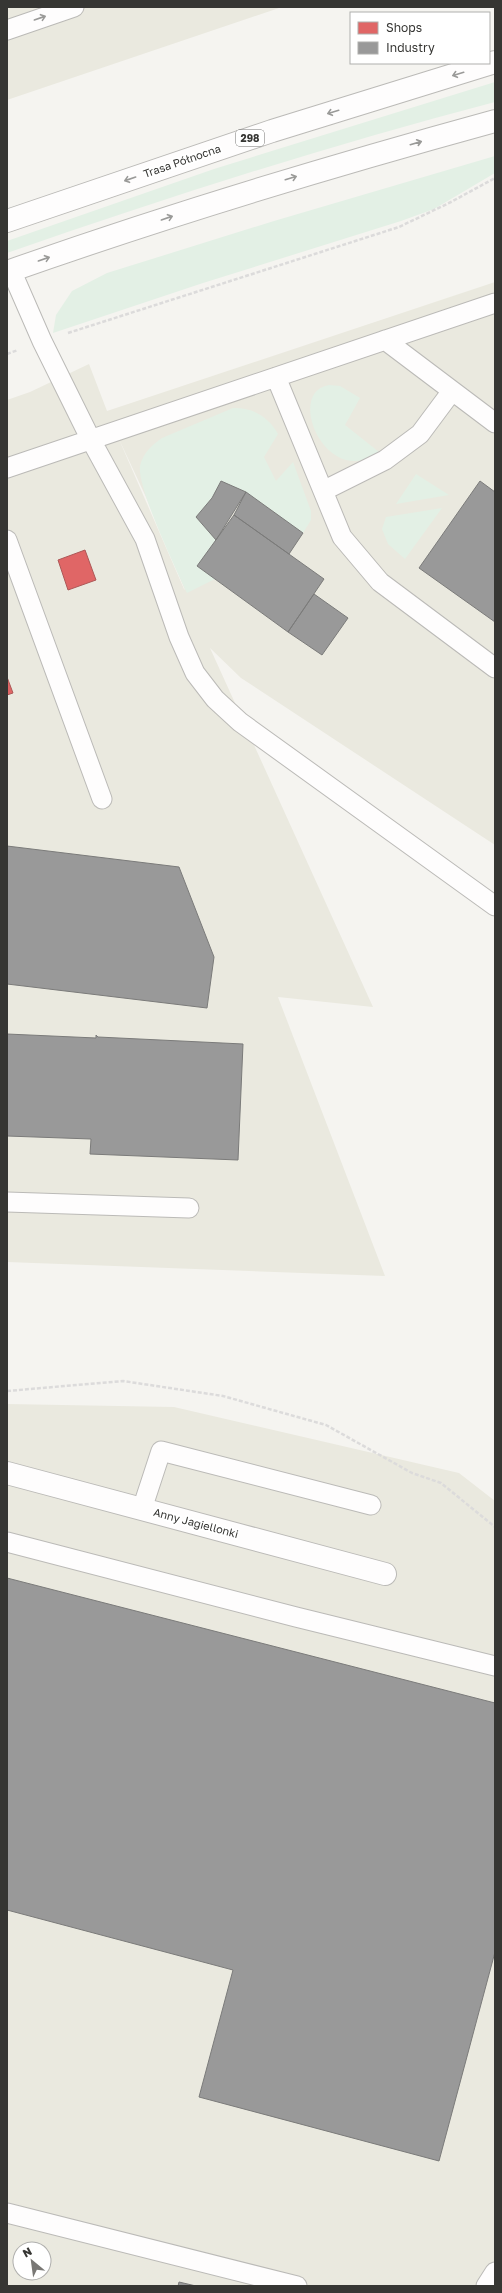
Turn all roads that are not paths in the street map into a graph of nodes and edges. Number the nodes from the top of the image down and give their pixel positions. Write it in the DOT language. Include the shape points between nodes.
graph roads {
  1 [pos="74,7"];
  2 [pos="7,30"];
  3 [pos="489,64"];
  4 [pos="495,121"];
  5 [pos="7,221"];
  6 [pos="9,271"];
  7 [pos="495,303"];
  8 [pos="385,340"];
  9 [pos="276,377"];
  10 [pos="452,391"];
  11 [pos="495,423"];
  12 [pos="91,440"];
  13 [pos="7,468"];
  14 [pos="323,491"];
  15 [pos="7,540"];
  16 [pos="495,668"];
  17 [pos="102,798"];
  18 [pos="495,906"];
  19 [pos="7,1202"];
  20 [pos="188,1208"];
  21 [pos="7,1473"];
  22 [pos="371,1505"];
  23 [pos="142,1509"];
  24 [pos="7,1542"];
  25 [pos="385,1574"];
  26 [pos="495,1666"];
  27 [pos="7,2212"];
  28 [pos="495,2272"];
  29 [pos="297,2286"];
  30 [pos="486,2286"];
  2 -- 1 [label="lane, one-way"];
  3 -- 5 [label="main road, Trasa Północna / 298, one-way" via="272,131"];
  6 -- 4 [label="main road, one-way" via="218,201"];
  6 -- 12 [label="lane"];
  7 -- 8 [label="lane"];
  8 -- 9 [label="lane"];
  8 -- 10 [label="lane"];
  9 -- 12 [label="lane"];
  9 -- 14 [label="lane"];
  10 -- 11 [label="lane"];
  10 -- 14 [label="lane" via="420,434 385,460"];
  12 -- 13 [label="lane"];
  12 -- 18 [label="lane" via="145,539 179,637 195,673 215,699 240,722"];
  14 -- 16 [label="lane" via="342,537 380,582"];
  15 -- 17 [label="lane"];
  19 -- 20 [label="lane"];
  21 -- 23 [label="main road, Anny Jagiellonki"];
  22 -- 23 [label="lane" via="160,1451"];
  23 -- 25 [label="main road, Anny Jagiellonki"];
  24 -- 26 [label="lane"];
  27 -- 29 [label="lane"];
  28 -- 30 [label="lane"];
}
